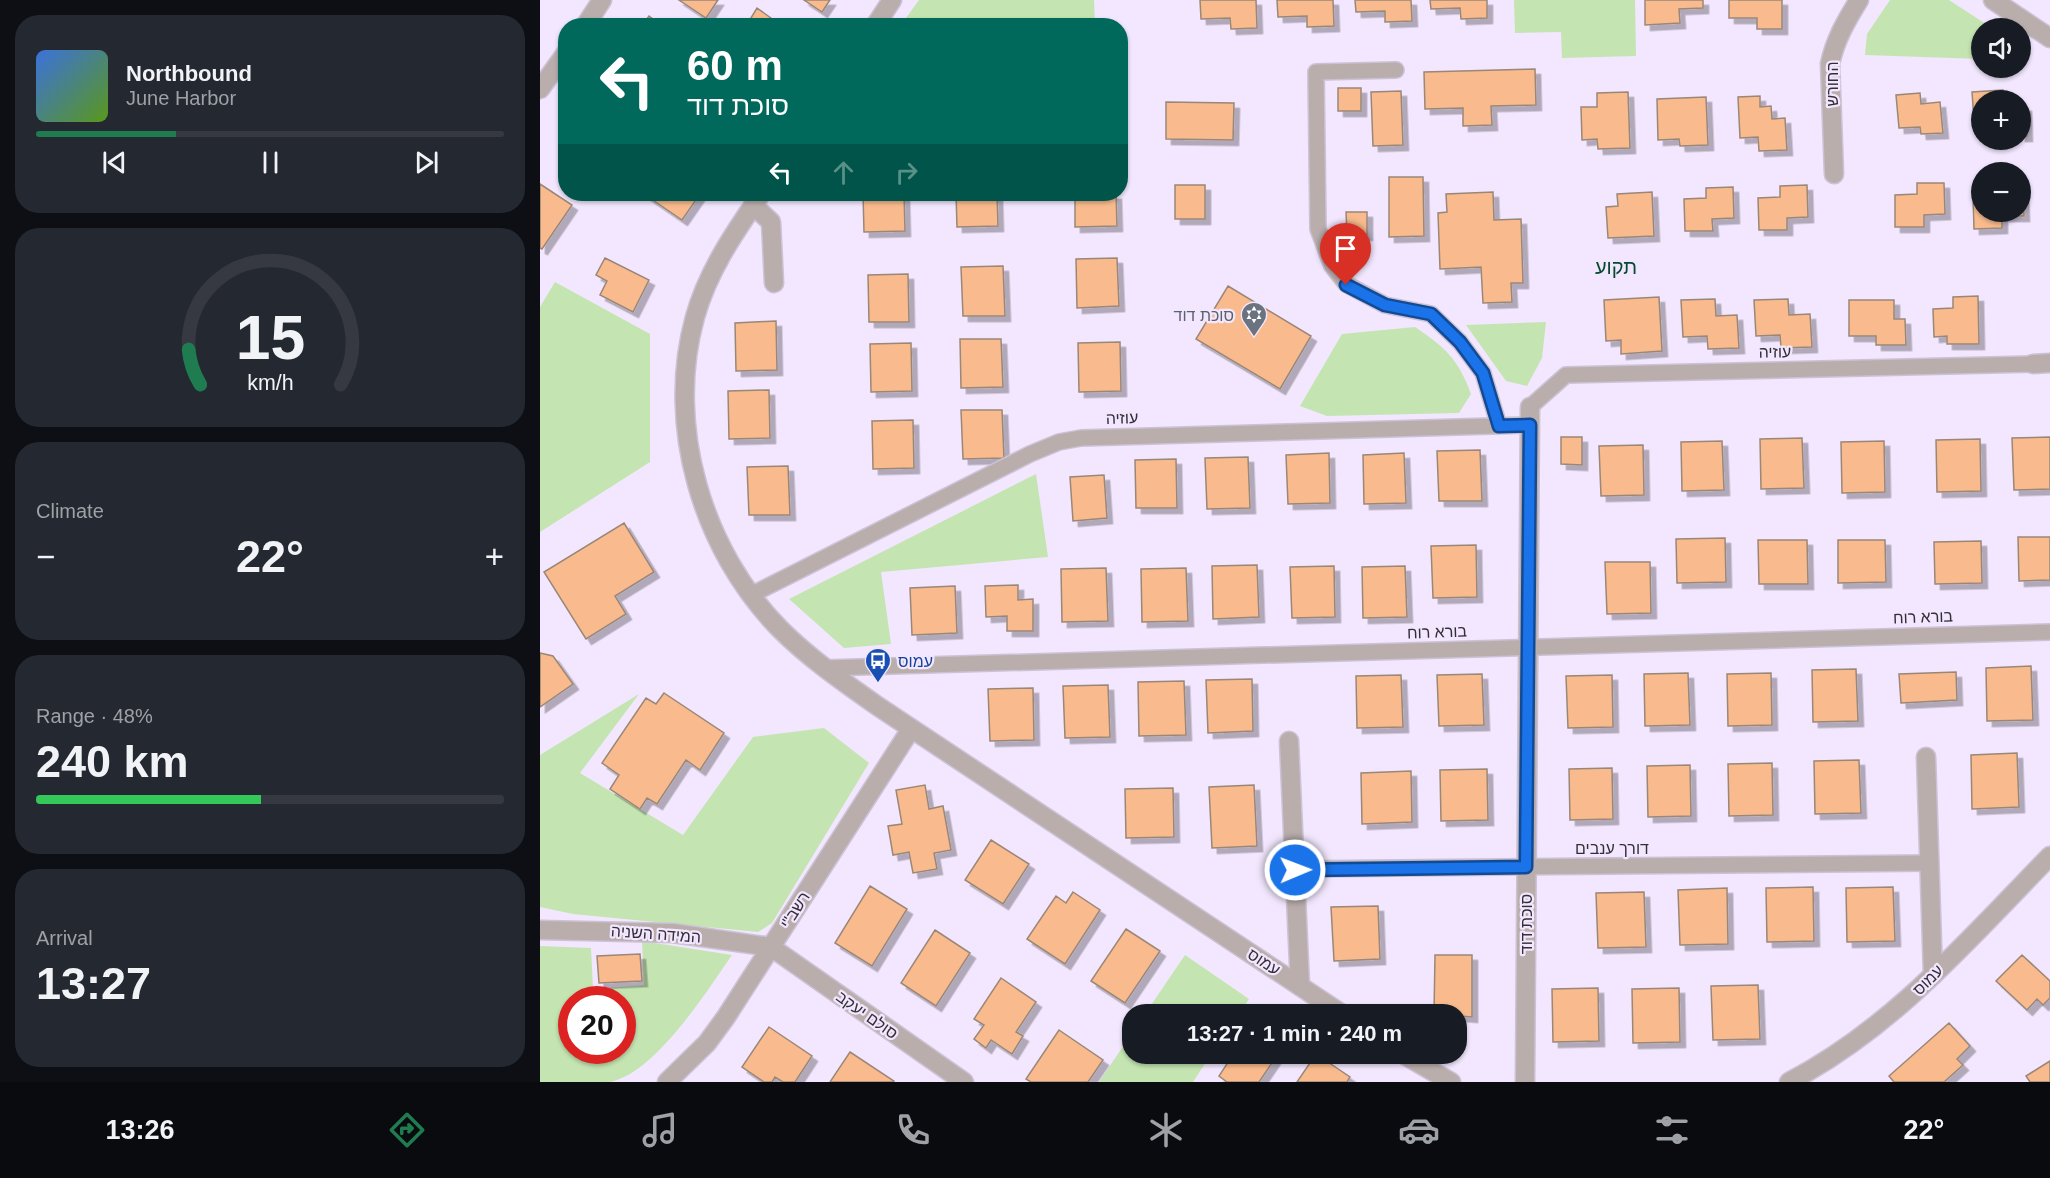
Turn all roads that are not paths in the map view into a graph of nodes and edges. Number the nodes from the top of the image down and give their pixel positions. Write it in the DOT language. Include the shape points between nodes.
graph roads {
  1 [pos="602,0"];
  2 [pos="892,0"];
  3 [pos="1859,0"];
  4 [pos="1993,0"];
  5 [pos="590,18"];
  6 [pos="880,18"];
  7 [pos="2050,38"];
  8 [pos="558,64"];
  9 [pos="1396,70"];
  10 [pos="540,89"];
  11 [pos="1834,174"];
  12 [pos="756,201"];
  13 [pos="758,201"];
  14 [pos="774,283"];
  15 [pos="2042,363"];
  16 [pos="1530,416"];
  17 [pos="1499,426"];
  18 [pos="751,595"];
  19 [pos="2050,632"];
  20 [pos="1527,647"];
  21 [pos="825,668"];
  22 [pos="911,729"];
  23 [pos="1289,741"];
  24 [pos="1926,757"];
  25 [pos="2050,856"];
  26 [pos="1929,863"];
  27 [pos="1526,867"];
  28 [pos="1295,870"];
  29 [pos="540,930"];
  30 [pos="771,947"];
  31 [pos="1933,975"];
  32 [pos="1300,986"];
  33 [pos="1327,1004"];
  34 [pos="1420,1064"];
  35 [pos="668,1082"];
  36 [pos="964,1082"];
  37 [pos="1451,1082"];
  38 [pos="1525,1082"];
  39 [pos="1789,1082"];
  1 -- 5 [label="street"];
  2 -- 6 [label="street"];
  3 -- 11 [label="street, החורש" via="1842,27 1830,64"];
  4 -- 7 [label="street"];
  8 -- 10 [label="street"];
  9 -- 17 [label="lane" via="1316,72 1318,229 1332,266 1346,285 1385,305 1431,314 1460,342 1483,373"];
  12 -- 18 [label="street, עמוס" via="710,277 695,318 686,390 687,432 709,523 728,562"];
  13 -- 14 [label="street" via="771,222"];
  15 -- 16 [label="lane, עוזיה" via="1566,375"];
  16 -- 17 [label="lane, עוזיה"];
  16 -- 20 [label="street, סוכת דוד"];
  17 -- 18 [label="lane, עוזיה" via="1081,438 1059,442"];
  18 -- 21 [label="street, עמוס" via="778,627"];
  19 -- 20 [label="lane, בורא רוח"];
  20 -- 21 [label="lane, בורא רוח"];
  20 -- 27 [label="street, סוכת דוד"];
  21 -- 22 [label="street, עמוס"];
  22 -- 30 [label="street, רשב\"י"];
  22 -- 32 [label="street, עמוס"];
  23 -- 28 [label="street"];
  24 -- 26 [label="street"];
  25 -- 31 [label="street, עמוס"];
  26 -- 27 [label="lane, דורך ענבים"];
  26 -- 31 [label="street"];
  27 -- 28 [label="lane, דורך ענבים"];
  27 -- 38 [label="street, סוכת דוד"];
  28 -- 32 [label="street"];
  29 -- 30 [label="street, המידה השניה" via="673,933"];
  30 -- 35 [label="street, רשב\"י" via="712,1036"];
  30 -- 36 [label="street, סולם יעקב"];
  31 -- 39 [label="street, עמוס" via="1858,1041"];
  32 -- 33 [label="street, עמוס"];
  34 -- 37 [label="street"];
}
